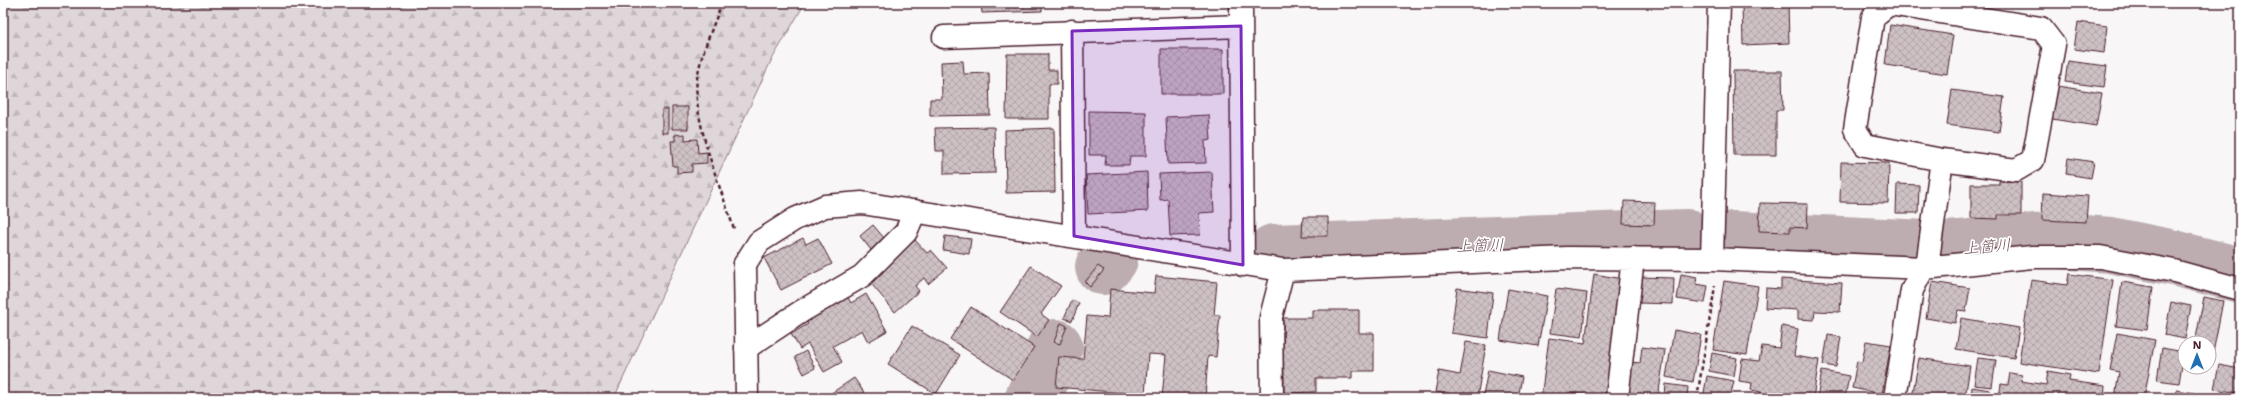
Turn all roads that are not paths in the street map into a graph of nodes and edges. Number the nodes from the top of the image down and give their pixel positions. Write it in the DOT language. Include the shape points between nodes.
graph roads {
  1 [pos="1241,3"];
  2 [pos="1719,3"];
  3 [pos="1241,26"];
  4 [pos="1072,32"];
  5 [pos="944,37"];
  6 [pos="1942,160"];
  7 [pos="915,211"];
  8 [pos="1074,236"];
  9 [pos="1927,256"];
  10 [pos="1633,258"];
  11 [pos="1712,259"];
  12 [pos="1243,265"];
  13 [pos="1283,270"];
  14 [pos="2240,289"];
  15 [pos="746,348"];
  16 [pos="747,398"];
  17 [pos="1272,398"];
  18 [pos="1617,398"];
  19 [pos="1895,398"];
  1 -- 3 [label="street"];
  2 -- 11 [label="street"];
  3 -- 4 [label="street"];
  3 -- 12 [label="street"];
  4 -- 5 [label="street"];
  4 -- 8 [label="street"];
  6 -- 6 [label="street" via="1865,145 1855,129 1873,17 1889,4 2041,28 2054,45 2033,160 2016,170"];
  6 -- 9 [label="street"];
  7 -- 8 [label="street"];
  7 -- 15 [label="street" via="906,232 862,276"];
  7 -- 15 [label="street" via="862,203 825,206 795,219 758,242 745,264"];
  8 -- 12 [label="street"];
  9 -- 11 [label="street"];
  9 -- 14 [label="street" via="2100,258 2174,271"];
  9 -- 19 [label="street" via="1912,290"];
  10 -- 11 [label="street"];
  10 -- 13 [label="street" via="1567,258"];
  10 -- 18 [label="street"];
  12 -- 13 [label="street"];
  13 -- 17 [label="street" via="1271,317"];
  15 -- 16 [label="street"];
}
